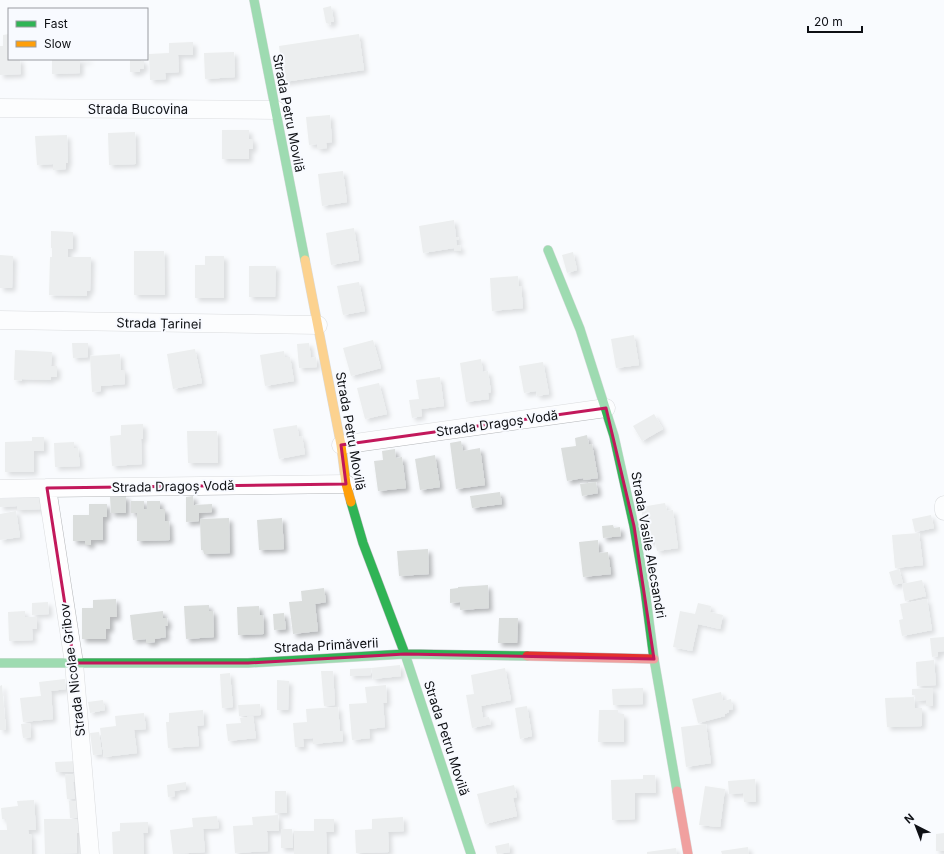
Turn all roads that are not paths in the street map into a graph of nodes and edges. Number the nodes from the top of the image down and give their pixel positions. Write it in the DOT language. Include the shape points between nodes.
graph roads {
  1 [pos="254,0"];
  2 [pos="0,108"];
  3 [pos="276,110"];
  4 [pos="548,250"];
  5 [pos="0,320"];
  6 [pos="318,325"];
  7 [pos="606,408"];
  8 [pos="340,445"];
  9 [pos="346,484"];
  10 [pos="47,488"];
  11 [pos="0,489"];
  12 [pos="944,505"];
  13 [pos="944,511"];
  14 [pos="406,654"];
  15 [pos="654,659"];
  16 [pos="0,662"];
  17 [pos="74,663"];
  18 [pos="90,854"];
  19 [pos="471,854"];
  20 [pos="688,854"];
  1 -- 3 [label="street, Strada Petru Movilă"];
  2 -- 3 [label="street, Strada Bucovina"];
  3 -- 6 [label="street, Strada Petru Movilă"];
  4 -- 7 [label="street, Strada Vasile Alecsandri" via="580,329"];
  5 -- 6 [label="street, Strada Țarinei"];
  6 -- 8 [label="street, Strada Petru Movilă"];
  7 -- 8 [label="street, Strada Dragoș Vodă"];
  7 -- 15 [label="street, Strada Vasile Alecsandri" via="634,526"];
  8 -- 9 [label="street, Strada Petru Movilă"];
  9 -- 10 [label="street, Strada Dragoș Vodă"];
  9 -- 14 [label="street, Strada Petru Movilă" via="363,543"];
  10 -- 11 [label="street, Strada Dragoș Vodă"];
  10 -- 17 [label="street, Strada Nicolae Gribov"];
  12 -- 13 [label="street"];
  14 -- 15 [label="street, Strada Primăverii"];
  14 -- 17 [label="street, Strada Primăverii" via="248,663"];
  14 -- 19 [label="street, Strada Petru Movilă"];
  15 -- 20 [label="street, Strada Vasile Alecsandri"];
  16 -- 17 [label="street, Strada Primăverii"];
  17 -- 18 [label="street, Strada Nicolae Gribov"];
}
